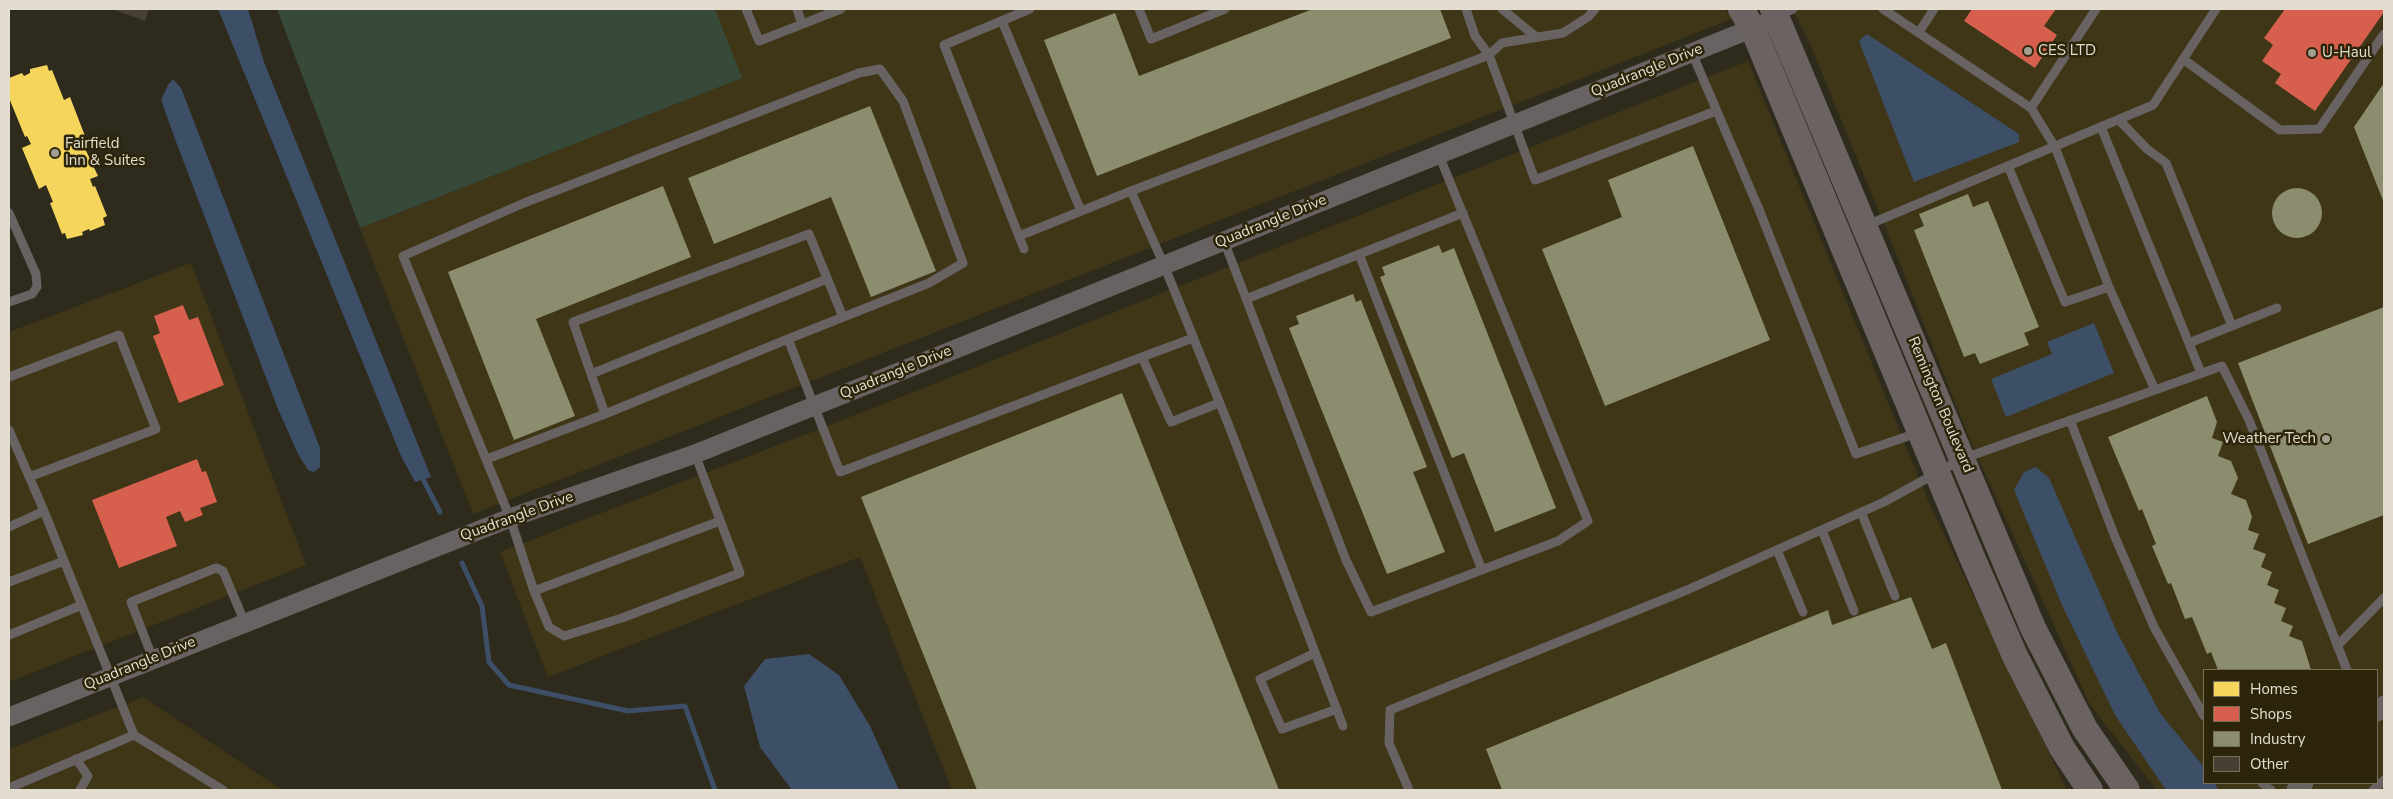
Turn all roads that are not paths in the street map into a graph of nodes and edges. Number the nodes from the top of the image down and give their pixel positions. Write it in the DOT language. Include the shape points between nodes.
graph roads {
  1 [pos="746,9"];
  2 [pos="796,9"];
  3 [pos="842,9"];
  4 [pos="1030,9"];
  5 [pos="1139,9"];
  6 [pos="1224,9"];
  7 [pos="1466,9"];
  8 [pos="1502,9"];
  9 [pos="1595,9"];
  10 [pos="1883,9"];
  11 [pos="1934,9"];
  12 [pos="2096,9"];
  13 [pos="2216,9"];
  14 [pos="1781,11"];
  15 [pos="1747,19"];
  16 [pos="1002,21"];
  17 [pos="802,24"];
  18 [pos="1919,32"];
  19 [pos="2384,34"];
  20 [pos="1535,36"];
  21 [pos="1692,53"];
  22 [pos="1489,55"];
  23 [pos="2183,59"];
  24 [pos="2031,108"];
  25 [pos="1716,110"];
  26 [pos="2119,120"];
  27 [pos="1514,125"];
  28 [pos="2101,127"];
  29 [pos="2055,147"];
  30 [pos="1439,155"];
  31 [pos="2008,166"];
  32 [pos="1131,191"];
  33 [pos="1081,211"];
  34 [pos="9,213"];
  35 [pos="1463,213"];
  36 [pos="1865,226"];
  37 [pos="1019,236"];
  38 [pos="1224,241"];
  39 [pos="1024,249"];
  40 [pos="1359,254"];
  41 [pos="1164,265"];
  42 [pos="827,279"];
  43 [pos="2109,287"];
  44 [pos="1246,299"];
  45 [pos="9,302"];
  46 [pos="2277,308"];
  47 [pos="843,318"];
  48 [pos="2232,326"];
  49 [pos="1193,338"];
  50 [pos="788,339"];
  51 [pos="2189,343"];
  52 [pos="1142,358"];
  53 [pos="2201,373"];
  54 [pos="591,374"];
  55 [pos="9,377"];
  56 [pos="2154,390"];
  57 [pos="1219,403"];
  58 [pos="814,406"];
  59 [pos="606,414"];
  60 [pos="2070,420"];
  61 [pos="9,430"];
  62 [pos="1920,432"];
  63 [pos="695,454"];
  64 [pos="1962,459"];
  65 [pos="487,460"];
  66 [pos="1937,472"];
  67 [pos="29,477"];
  68 [pos="44,511"];
  69 [pos="1861,512"];
  70 [pos="510,518"];
  71 [pos="720,521"];
  72 [pos="9,527"];
  73 [pos="1822,530"];
  74 [pos="1777,550"];
  75 [pos="64,560"];
  76 [pos="1482,570"];
  77 [pos="9,582"];
  78 [pos="534,590"];
  79 [pos="1895,596"];
  80 [pos="2384,598"];
  81 [pos="82,605"];
  82 [pos="1854,611"];
  83 [pos="1803,612"];
  84 [pos="245,623"];
  85 [pos="9,635"];
  86 [pos="2338,646"];
  87 [pos="1315,653"];
  88 [pos="153,659"];
  89 [pos="2347,669"];
  90 [pos="110,676"];
  91 [pos="1336,709"];
  92 [pos="2203,714"];
  93 [pos="9,717"];
  94 [pos="1343,726"];
  95 [pos="134,735"];
  96 [pos="76,760"];
  97 [pos="2384,780"];
  98 [pos="2084,786"];
  99 [pos="9,788"];
  100 [pos="80,790"];
  101 [pos="223,790"];
  102 [pos="1409,790"];
  103 [pos="2127,790"];
  104 [pos="2374,790"];
  1 -- 17 [label="lane" via="759,41"];
  2 -- 17 [label="lane"];
  3 -- 17 [label="lane"];
  4 -- 16 [label="lane"];
  5 -- 6 [label="lane" via="1151,39"];
  7 -- 22 [label="lane" via="1475,36"];
  8 -- 20 [label="lane"];
  9 -- 20 [label="lane" via="1562,33"];
  10 -- 18 [label="lane"];
  11 -- 18 [label="lane"];
  12 -- 24 [label="lane"];
  13 -- 23 [label="lane"];
  14 -- 15 [label="street, Quadrangle Drive"];
  14 -- 36 [label="street, Remington Boulevard"];
  15 -- 21 [label="street, Quadrangle Drive"];
  15 -- 62 [label="street, Remington Boulevard"];
  16 -- 33 [label="lane"];
  16 -- 37 [label="lane" via="944,45"];
  18 -- 24 [label="lane"];
  19 -- 23 [label="lane" via="2319,129 2280,130"];
  20 -- 22 [label="lane" via="1502,44"];
  21 -- 25 [label="lane"];
  21 -- 27 [label="street, Quadrangle Drive"];
  22 -- 27 [label="lane"];
  22 -- 32 [label="lane"];
  23 -- 26 [label="lane" via="2153,105"];
  24 -- 29 [label="lane"];
  25 -- 27 [label="lane" via="1535,180"];
  25 -- 62 [label="lane" via="1856,454"];
  26 -- 28 [label="lane"];
  26 -- 48 [label="lane" via="2166,163"];
  27 -- 30 [label="street, Quadrangle Drive"];
  28 -- 29 [label="lane"];
  28 -- 51 [label="lane"];
  29 -- 31 [label="lane"];
  29 -- 43 [label="lane"];
  30 -- 35 [label="lane"];
  30 -- 38 [label="street, Quadrangle Drive"];
  31 -- 36 [label="lane"];
  31 -- 43 [label="lane" via="2065,302"];
  32 -- 33 [label="lane"];
  32 -- 41 [label="lane"];
  33 -- 37 [label="lane"];
  34 -- 45 [label="lane" via="36,274 37,287 32,294"];
  35 -- 40 [label="lane"];
  35 -- 76 [label="lane" via="1588,522 1558,542"];
  36 -- 64 [label="street, Remington Boulevard"];
  37 -- 39 [label="lane"];
  38 -- 41 [label="street, Quadrangle Drive"];
  38 -- 44 [label="lane"];
  40 -- 44 [label="lane"];
  40 -- 76 [label="lane"];
  41 -- 49 [label="lane"];
  41 -- 58 [label="street, Quadrangle Drive"];
  42 -- 47 [label="lane"];
  42 -- 54 [label="lane"];
  42 -- 54 [label="lane" via="809,234 573,322"];
  43 -- 56 [label="lane"];
  44 -- 76 [label="lane" via="1346,560 1372,612"];
  46 -- 48 [label="lane"];
  47 -- 50 [label="lane"];
  47 -- 65 [label="lane" via="929,283 963,263 903,101 880,69 859,73 524,203 403,256"];
  48 -- 51 [label="lane"];
  49 -- 52 [label="lane"];
  49 -- 57 [label="lane"];
  50 -- 58 [label="lane"];
  50 -- 59 [label="lane"];
  51 -- 53 [label="lane"];
  52 -- 57 [label="lane" via="1171,422"];
  52 -- 58 [label="lane" via="840,472"];
  53 -- 56 [label="lane"];
  53 -- 86 [label="lane" via="2222,366 2249,420"];
  54 -- 59 [label="lane"];
  55 -- 67 [label="lane" via="119,335 156,429"];
  56 -- 60 [label="lane"];
  57 -- 87 [label="lane"];
  58 -- 63 [label="street, Quadrangle Drive"];
  59 -- 65 [label="lane"];
  60 -- 64 [label="lane"];
  60 -- 92 [label="lane" via="2154,627"];
  61 -- 67 [label="lane"];
  62 -- 66 [label="street, Remington Boulevard"];
  63 -- 70 [label="street, Quadrangle Drive"];
  63 -- 71 [label="lane"];
  64 -- 66 [label="lane"];
  64 -- 103 [label="street, Remington Boulevard" via="2033,628 2085,729"];
  65 -- 70 [label="lane"];
  66 -- 69 [label="lane"];
  66 -- 98 [label="street, Remington Boulevard" via="2015,656"];
  67 -- 68 [label="lane"];
  68 -- 72 [label="lane"];
  68 -- 75 [label="lane"];
  69 -- 73 [label="lane"];
  69 -- 79 [label="lane"];
  70 -- 78 [label="lane"];
  70 -- 84 [label="street, Quadrangle Drive"];
  71 -- 78 [label="lane"];
  71 -- 78 [label="lane" via="740,573 622,618 564,636 549,627"];
  73 -- 74 [label="lane"];
  73 -- 82 [label="lane"];
  74 -- 83 [label="lane"];
  74 -- 102 [label="lane" via="1687,590 1390,710 1389,743"];
  75 -- 77 [label="lane"];
  75 -- 81 [label="lane"];
  80 -- 86 [label="lane"];
  81 -- 85 [label="lane"];
  81 -- 90 [label="lane"];
  84 -- 88 [label="street, Quadrangle Drive"];
  84 -- 88 [label="lane" via="223,571 216,568 131,602"];
  86 -- 89 [label="lane"];
  87 -- 91 [label="lane"];
  87 -- 91 [label="lane" via="1260,679 1282,729"];
  88 -- 90 [label="street, Quadrangle Drive"];
  90 -- 93 [label="street, Quadrangle Drive"];
  90 -- 95 [label="lane"];
  91 -- 94 [label="lane"];
  95 -- 96 [label="lane"];
  95 -- 101 [label="lane"];
  96 -- 99 [label="lane"];
  96 -- 100 [label="lane" via="88,776"];
  97 -- 104 [label="lane"];
}
